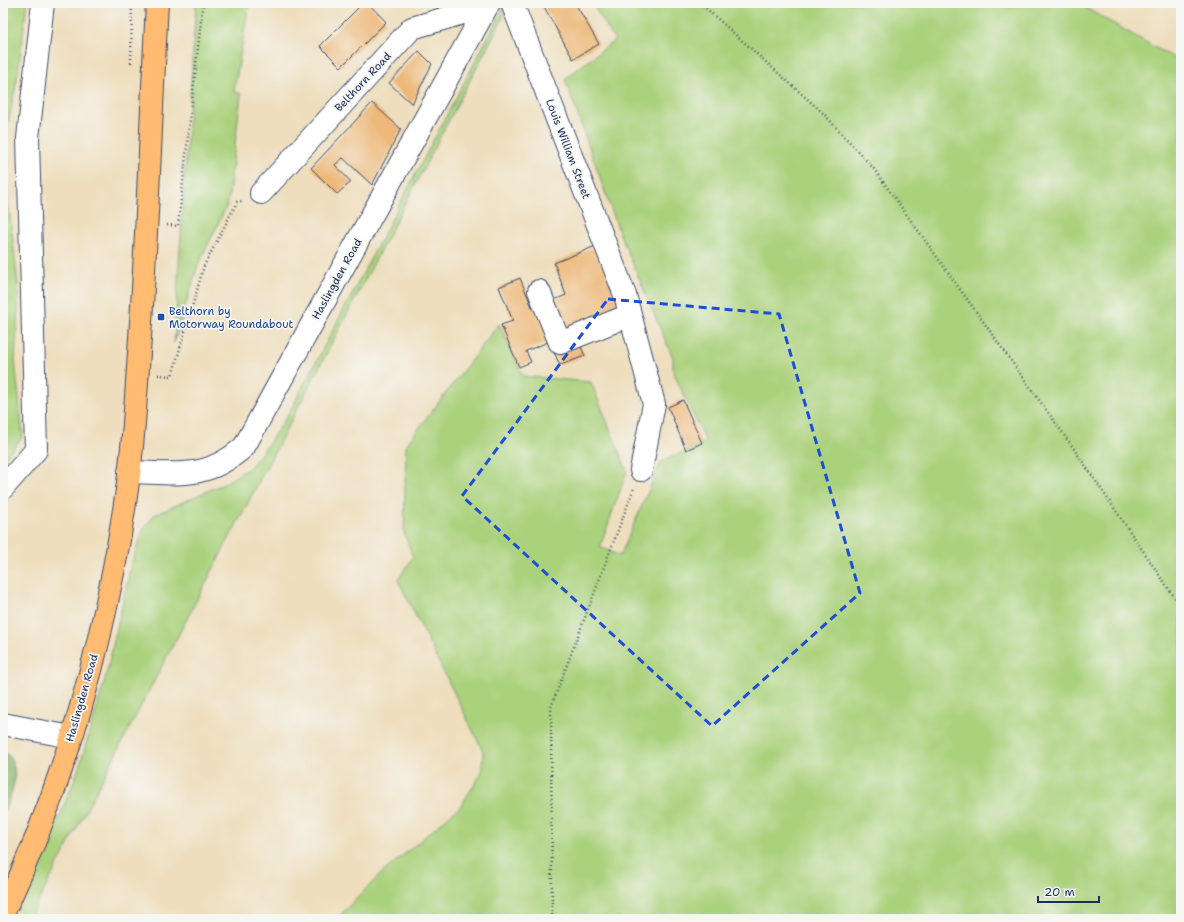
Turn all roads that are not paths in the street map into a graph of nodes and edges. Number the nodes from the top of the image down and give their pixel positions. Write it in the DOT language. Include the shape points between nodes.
graph roads {
  1 [pos="43,3"];
  2 [pos="157,3"];
  3 [pos="512,3"];
  4 [pos="488,5"];
  5 [pos="260,193"];
  6 [pos="539,291"];
  7 [pos="627,305"];
  8 [pos="641,470"];
  9 [pos="129,472"];
  10 [pos="3,488"];
  11 [pos="3,724"];
  12 [pos="71,737"];
  13 [pos="3,914"];
  1 -- 10 [label="street" via="28,138 36,450"];
  2 -- 9 [label="main road, Haslingden Road" via="146,223"];
  3 -- 7 [label="street, Louis William Street"];
  4 -- 5 [label="street, Belthorn Road" via="412,28"];
  4 -- 9 [label="street, Haslingden Road" via="244,447 231,459 207,471 189,474"];
  6 -- 7 [label="street" via="560,343"];
  7 -- 8 [label="street, Louis William Street" via="654,404"];
  9 -- 12 [label="main road, Haslingden Road" via="116,557 98,640"];
  11 -- 12 [label="street"];
  12 -- 13 [label="main road, Haslingden Road" via="51,802"];
}
